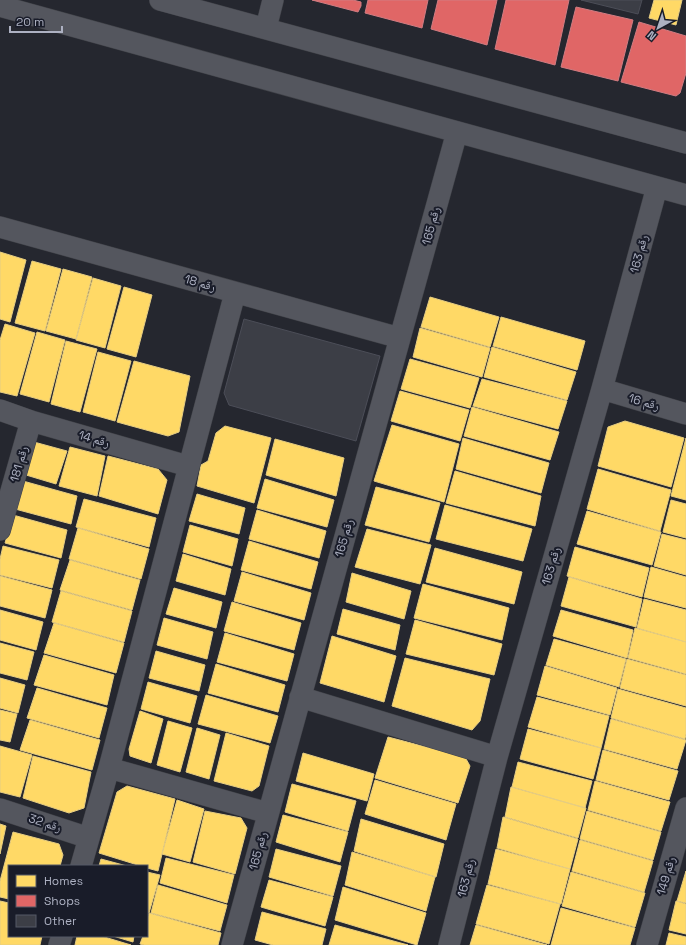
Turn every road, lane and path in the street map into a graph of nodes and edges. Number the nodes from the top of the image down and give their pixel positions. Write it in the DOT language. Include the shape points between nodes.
graph roads {
  1 [pos="160,0"];
  2 [pos="273,0"];
  3 [pos="0,6"];
  4 [pos="266,28"];
  5 [pos="457,132"];
  6 [pos="686,143"];
  7 [pos="657,187"];
  8 [pos="686,195"];
  9 [pos="0,227"];
  10 [pos="235,293"];
  11 [pos="400,338"];
  12 [pos="602,389"];
  13 [pos="0,410"];
  14 [pos="686,414"];
  15 [pos="31,421"];
  16 [pos="188,466"];
  17 [pos="0,530"];
  18 [pos="300,696"];
  19 [pos="497,757"];
  20 [pos="109,768"];
  21 [pos="686,808"];
  22 [pos="0,809"];
  23 [pos="268,814"];
  24 [pos="89,838"];
  25 [pos="81,865"];
  26 [pos="232,945"];
  27 [pos="449,945"];
  28 [pos="647,945"];
  1 -- 4 [label="street"];
  2 -- 4 [label="street"];
  3 -- 5 [label="street"];
  4 -- 6 [label="street"];
  5 -- 7 [label="street"];
  5 -- 11 [label="street, رقم 165"];
  7 -- 8 [label="street"];
  7 -- 12 [label="street, رقم 163"];
  9 -- 10 [label="street, رقم 18"];
  10 -- 11 [label="street, رقم 18"];
  10 -- 16 [label="street"];
  11 -- 18 [label="street, رقم 165"];
  12 -- 14 [label="street, رقم 16"];
  12 -- 19 [label="street, رقم 163"];
  13 -- 15 [label="street, رقم 14"];
  15 -- 16 [label="street, رقم 14"];
  15 -- 17 [label="street, رقم 181"];
  16 -- 20 [label="street"];
  18 -- 19 [label="street"];
  18 -- 23 [label="street, رقم 165"];
  19 -- 27 [label="street, رقم 163"];
  20 -- 23 [label="street"];
  20 -- 24 [label="street"];
  21 -- 28 [label="street, رقم 149"];
  22 -- 24 [label="street, رقم 32"];
  23 -- 26 [label="street, رقم 165"];
  24 -- 25 [label="street"];
}
